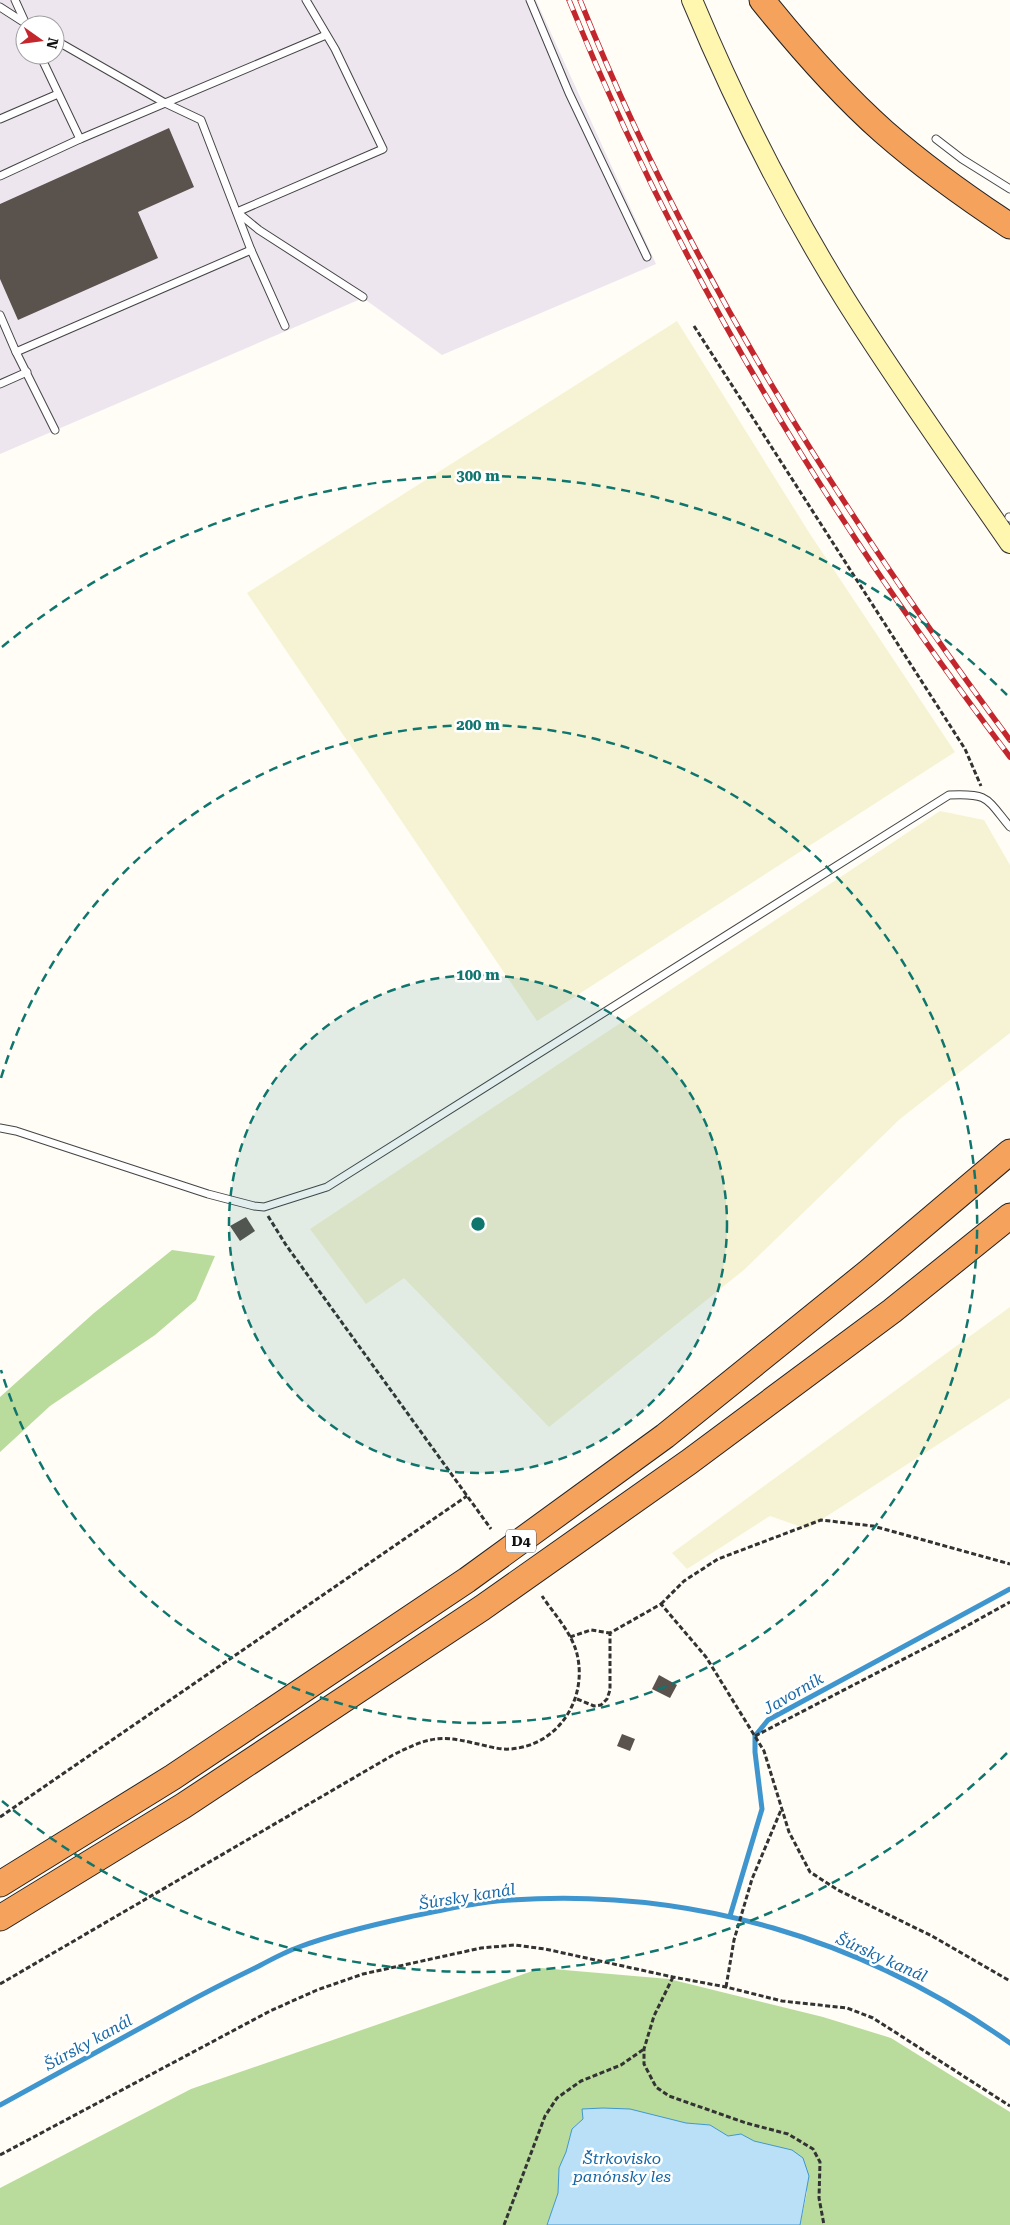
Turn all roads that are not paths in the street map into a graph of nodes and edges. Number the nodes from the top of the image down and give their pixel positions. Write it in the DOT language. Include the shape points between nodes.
graph roads {
  1 [pos="15,0"];
  2 [pos="306,0"];
  3 [pos="530,0"];
  4 [pos="692,0"];
  5 [pos="762,0"];
  6 [pos="0,7"];
  7 [pos="22,15"];
  8 [pos="15,17"];
  9 [pos="326,35"];
  10 [pos="65,46"];
  11 [pos="45,65"];
  12 [pos="58,94"];
  13 [pos="165,103"];
  14 [pos="0,119"];
  15 [pos="80,139"];
  16 [pos="936,139"];
  17 [pos="0,176"];
  18 [pos="1010,189"];
  19 [pos="237,212"];
  20 [pos="1010,226"];
  21 [pos="251,250"];
  22 [pos="647,257"];
  23 [pos="363,298"];
  24 [pos="0,315"];
  25 [pos="285,326"];
  26 [pos="16,352"];
  27 [pos="28,372"];
  28 [pos="0,384"];
  29 [pos="55,430"];
  30 [pos="1010,543"];
  31 [pos="1010,827"];
  32 [pos="0,1128"];
  33 [pos="1010,1152"];
  34 [pos="1010,1216"];
  35 [pos="0,1884"];
  36 [pos="0,1918"];
  1 -- 7 [label="lane"];
  2 -- 9 [label="lane"];
  3 -- 22 [label="lane" via="569,93"];
  4 -- 30 [label="main road" via="731,90 770,166 845,298"];
  5 -- 20 [label="highway" via="810,56 883,131 960,193"];
  6 -- 8 [label="lane"];
  9 -- 13 [label="lane"];
  9 -- 19 [label="lane" via="383,149"];
  10 -- 13 [label="lane"];
  11 -- 12 [label="lane"];
  12 -- 14 [label="lane"];
  12 -- 15 [label="lane"];
  13 -- 15 [label="lane"];
  13 -- 19 [label="lane" via="201,120"];
  15 -- 17 [label="lane"];
  16 -- 18 [label="lane"];
  19 -- 21 [label="lane"];
  19 -- 23 [label="lane"];
  21 -- 25 [label="lane"];
  21 -- 26 [label="lane"];
  24 -- 26 [label="lane"];
  26 -- 27 [label="lane"];
  27 -- 28 [label="lane"];
  27 -- 29 [label="lane"];
  31 -- 32 [label="lane" via="986,798 968,794 949,795 327,1186 264,1207 208,1194"];
  33 -- 35 [label="highway, D4" via="867,1273 665,1436 467,1580 173,1778"];
  34 -- 36 [label="highway, D4" via="892,1311 697,1456 482,1608 183,1806"];
}
